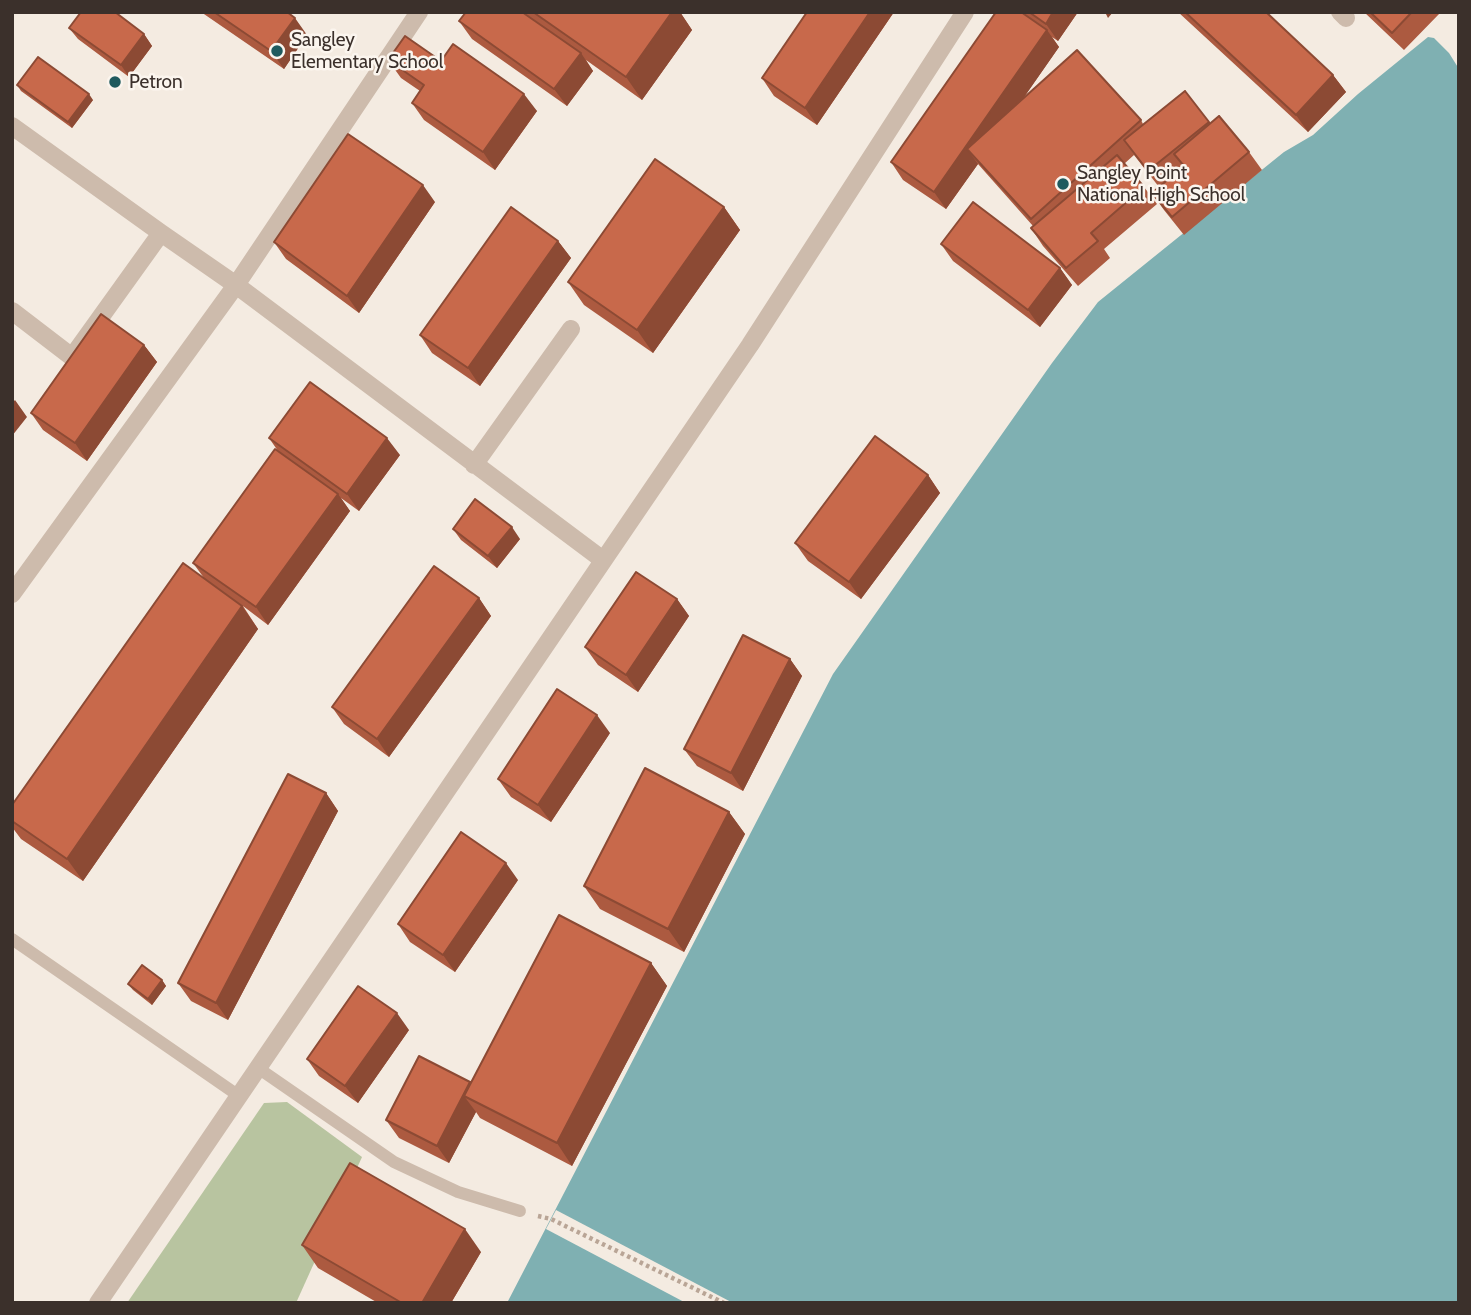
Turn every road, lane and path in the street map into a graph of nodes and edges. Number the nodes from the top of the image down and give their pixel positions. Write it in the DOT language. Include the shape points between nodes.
graph roads {
  1 [pos="419,12"];
  2 [pos="965,12"];
  3 [pos="12,126"];
  4 [pos="160,233"];
  5 [pos="236,285"];
  6 [pos="12,311"];
  7 [pos="571,329"];
  8 [pos="474,465"];
  9 [pos="603,560"];
  10 [pos="12,594"];
  11 [pos="12,939"];
  12 [pos="258,1068"];
  13 [pos="239,1096"];
  14 [pos="520,1211"];
  15 [pos="99,1303"];
  16 [pos="723,1303"];
  1 -- 5 [label="street"];
  2 -- 9 [label="street" via="750,345"];
  3 -- 4 [label="street"];
  4 -- 5 [label="street"];
  4 -- 6 [label="street" via="72,357"];
  5 -- 8 [label="street"];
  5 -- 10 [label="street"];
  7 -- 8 [label="street"];
  8 -- 9 [label="street"];
  9 -- 12 [label="street"];
  11 -- 13 [label="lane"];
  12 -- 13 [label="street"];
  12 -- 14 [label="lane" via="394,1162 457,1192"];
  13 -- 15 [label="street"];
  14 -- 16 [label="path" via="551,1219"];
}
